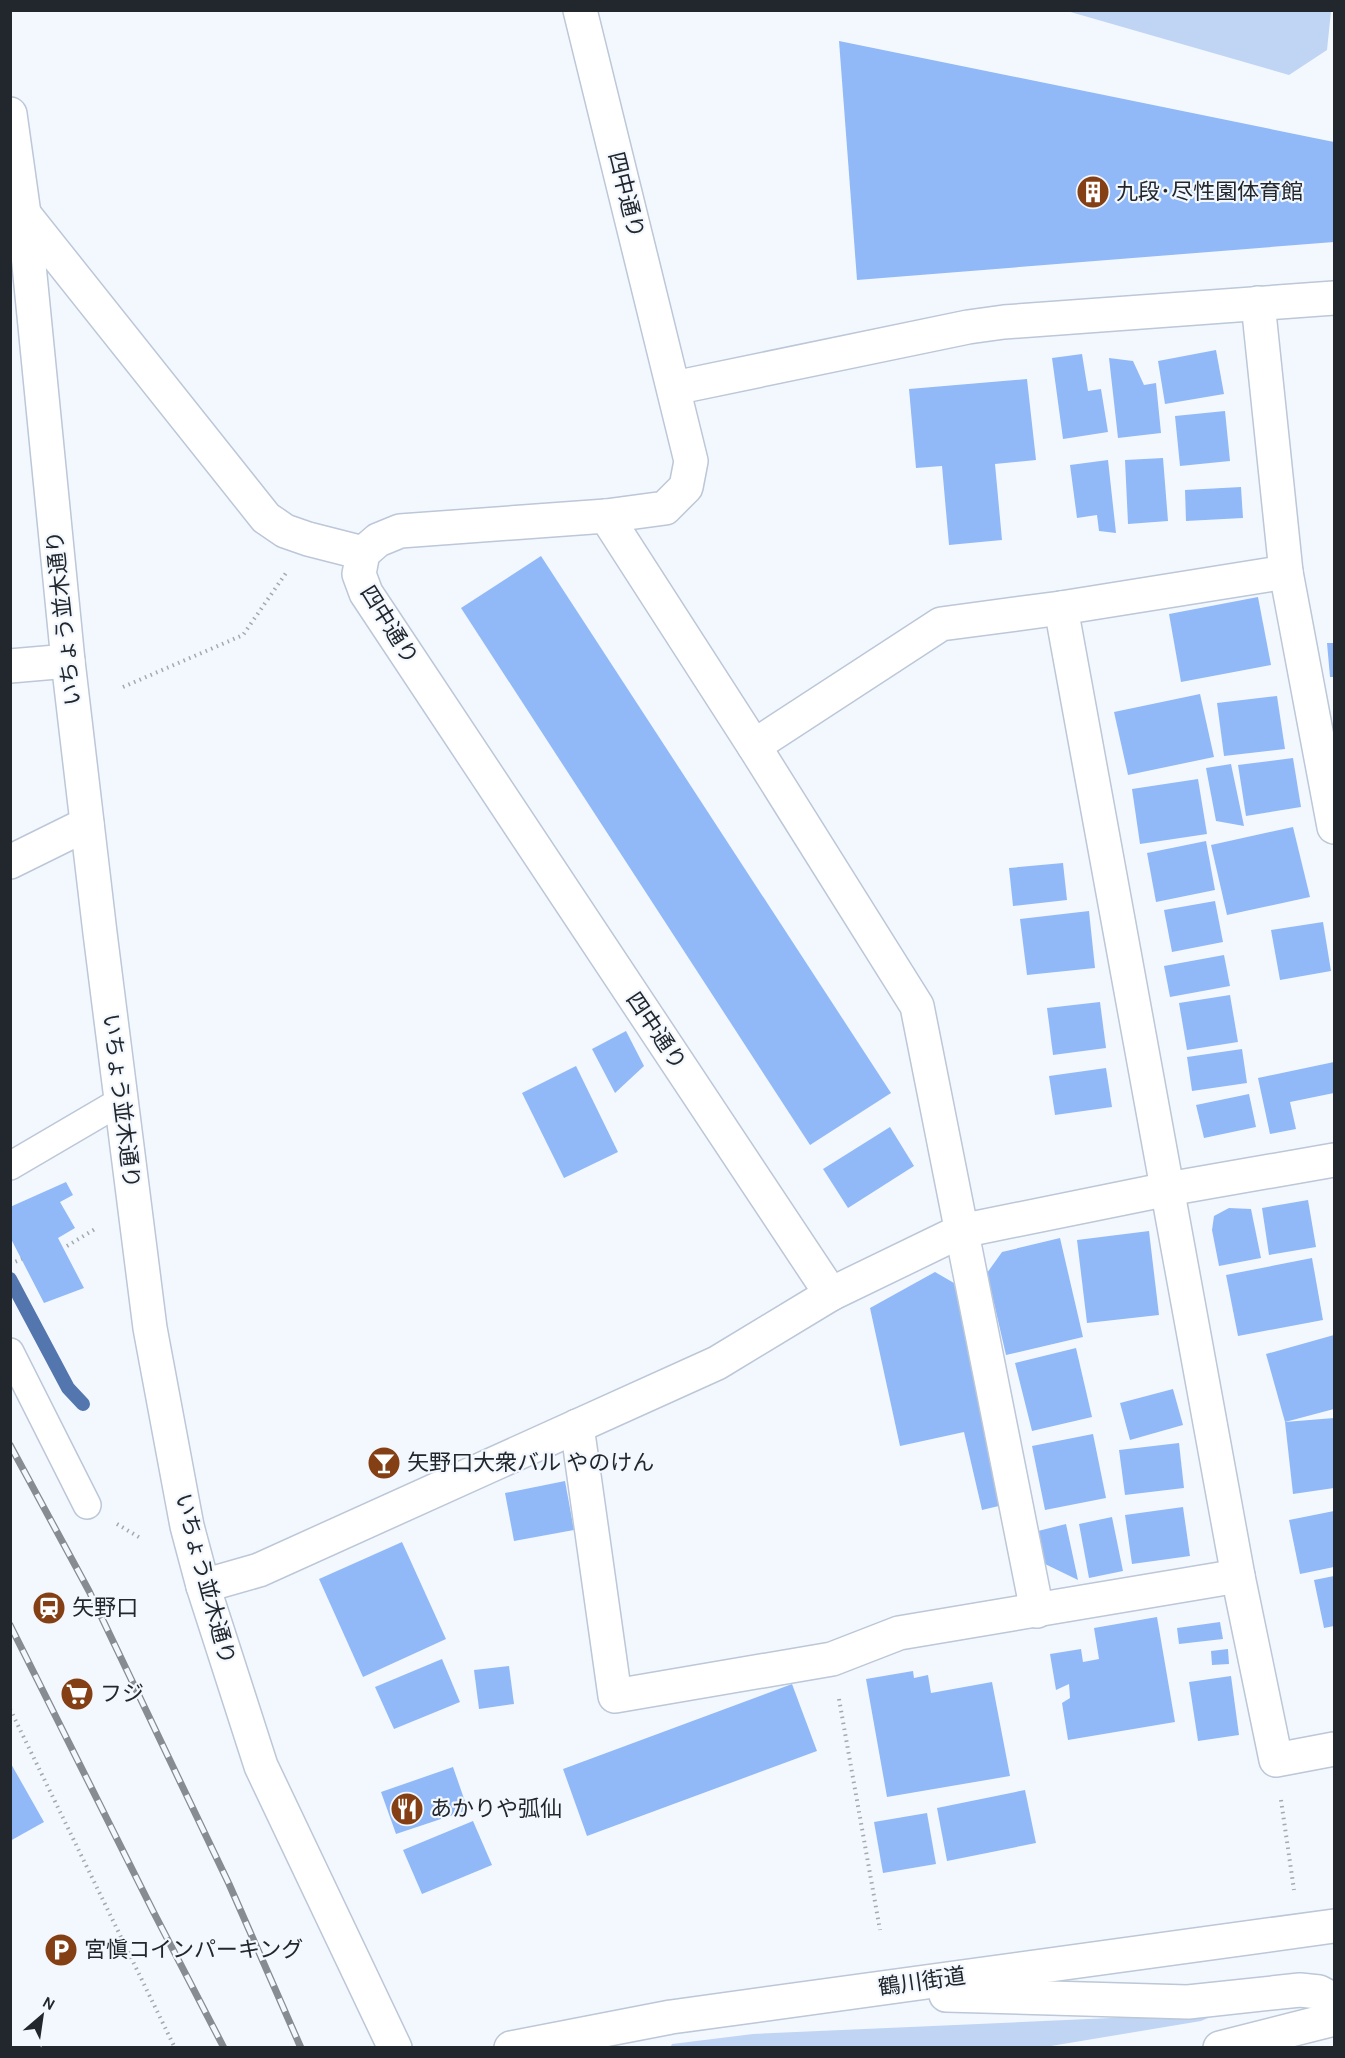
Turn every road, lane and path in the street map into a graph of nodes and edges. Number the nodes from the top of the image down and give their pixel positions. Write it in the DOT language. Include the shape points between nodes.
graph roads {
  1 [pos="580,10"];
  2 [pos="11,132"];
  3 [pos="24,214"];
  4 [pos="1335,298"];
  5 [pos="1258,303"];
  6 [pos="674,388"];
  7 [pos="606,516"];
  8 [pos="285,531"];
  9 [pos="363,553"];
  10 [pos="1286,572"];
  11 [pos="1061,608"];
  12 [pos="68,661"];
  13 [pos="10,666"];
  14 [pos="123,687"];
  15 [pos="754,746"];
  16 [pos="1329,764"];
  17 [pos="87,824"];
  18 [pos="1335,827"];
  19 [pos="10,862"];
  20 [pos="121,1101"];
  21 [pos="1335,1160"];
  22 [pos="10,1166"];
  23 [pos="1168,1189"];
  24 [pos="95,1229"];
  25 [pos="962,1231"];
  26 [pos="67,1246"];
  27 [pos="21,1259"];
  28 [pos="10,1264"];
  29 [pos="831,1294"];
  30 [pos="10,1352"];
  31 [pos="577,1426"];
  32 [pos="87,1504"];
  33 [pos="1238,1576"];
  34 [pos="203,1586"];
  35 [pos="1037,1611"];
  36 [pos="832,1659"];
  37 [pos="10,1708"];
  38 [pos="1335,1749"];
  39 [pos="1276,1760"];
  40 [pos="1294,1891"];
  41 [pos="1335,1926"];
  42 [pos="880,1930"];
  43 [pos="848,1993"];
  44 [pos="1335,2000"];
  45 [pos="671,2017"];
  46 [pos="1335,2019"];
  47 [pos="175,2048"];
  48 [pos="395,2048"];
  49 [pos="511,2048"];
  50 [pos="652,2048"];
  51 [pos="1220,2048"];
  1 -- 6 [label="street, 四中通り"];
  2 -- 3 [label="street, いちょう並木通り"];
  3 -- 8 [label="street" via="266,518"];
  3 -- 12 [label="street, いちょう並木通り"];
  4 -- 5 [label="street"];
  5 -- 6 [label="street" via="1004,322"];
  5 -- 10 [label="street"];
  6 -- 7 [label="street, 四中通り" via="691,461 686,487 665,508"];
  7 -- 9 [label="street, 四中通り" via="400,531 378,540"];
  7 -- 15 [label="street"];
  8 -- 9 [label="street"];
  8 -- 14 [label="path" via="287,571 243,635"];
  9 -- 29 [label="street, 四中通り" via="359,574 366,593"];
  10 -- 11 [label="street"];
  10 -- 16 [label="street"];
  11 -- 15 [label="street" via="941,624"];
  11 -- 23 [label="street"];
  12 -- 13 [label="street"];
  12 -- 17 [label="street, いちょう並木通り"];
  15 -- 25 [label="street" via="917,1006"];
  16 -- 18 [label="street"];
  17 -- 19 [label="street"];
  17 -- 20 [label="street, いちょう並木通り"];
  20 -- 22 [label="lane"];
  20 -- 34 [label="street, いちょう並木通り" via="150,1328 186,1526"];
  21 -- 23 [label="street"];
  23 -- 25 [label="street"];
  23 -- 33 [label="street"];
  24 -- 26 [label="path"];
  25 -- 29 [label="street"];
  25 -- 35 [label="street"];
  27 -- 28 [label="path"];
  29 -- 31 [label="street" via="717,1363"];
  30 -- 32 [label="lane"];
  31 -- 34 [label="street" via="259,1570"];
  31 -- 36 [label="street" via="615,1696"];
  33 -- 35 [label="street"];
  33 -- 39 [label="street"];
  34 -- 48 [label="street, いちょう並木通り" via="261,1766"];
  35 -- 36 [label="street" via="899,1633"];
  36 -- 42 [label="path"];
  37 -- 47 [label="path"];
  38 -- 39 [label="street"];
  39 -- 40 [label="path"];
  41 -- 43 [label="street, 鶴川街道"];
  43 -- 44 [label="street" via="1188,2002 1300,1990 1319,1992"];
  43 -- 45 [label="street, 鶴川街道"];
  45 -- 49 [label="street, 鶴川街道"];
  45 -- 50 [label="street"];
  46 -- 51 [label="street"];
}
